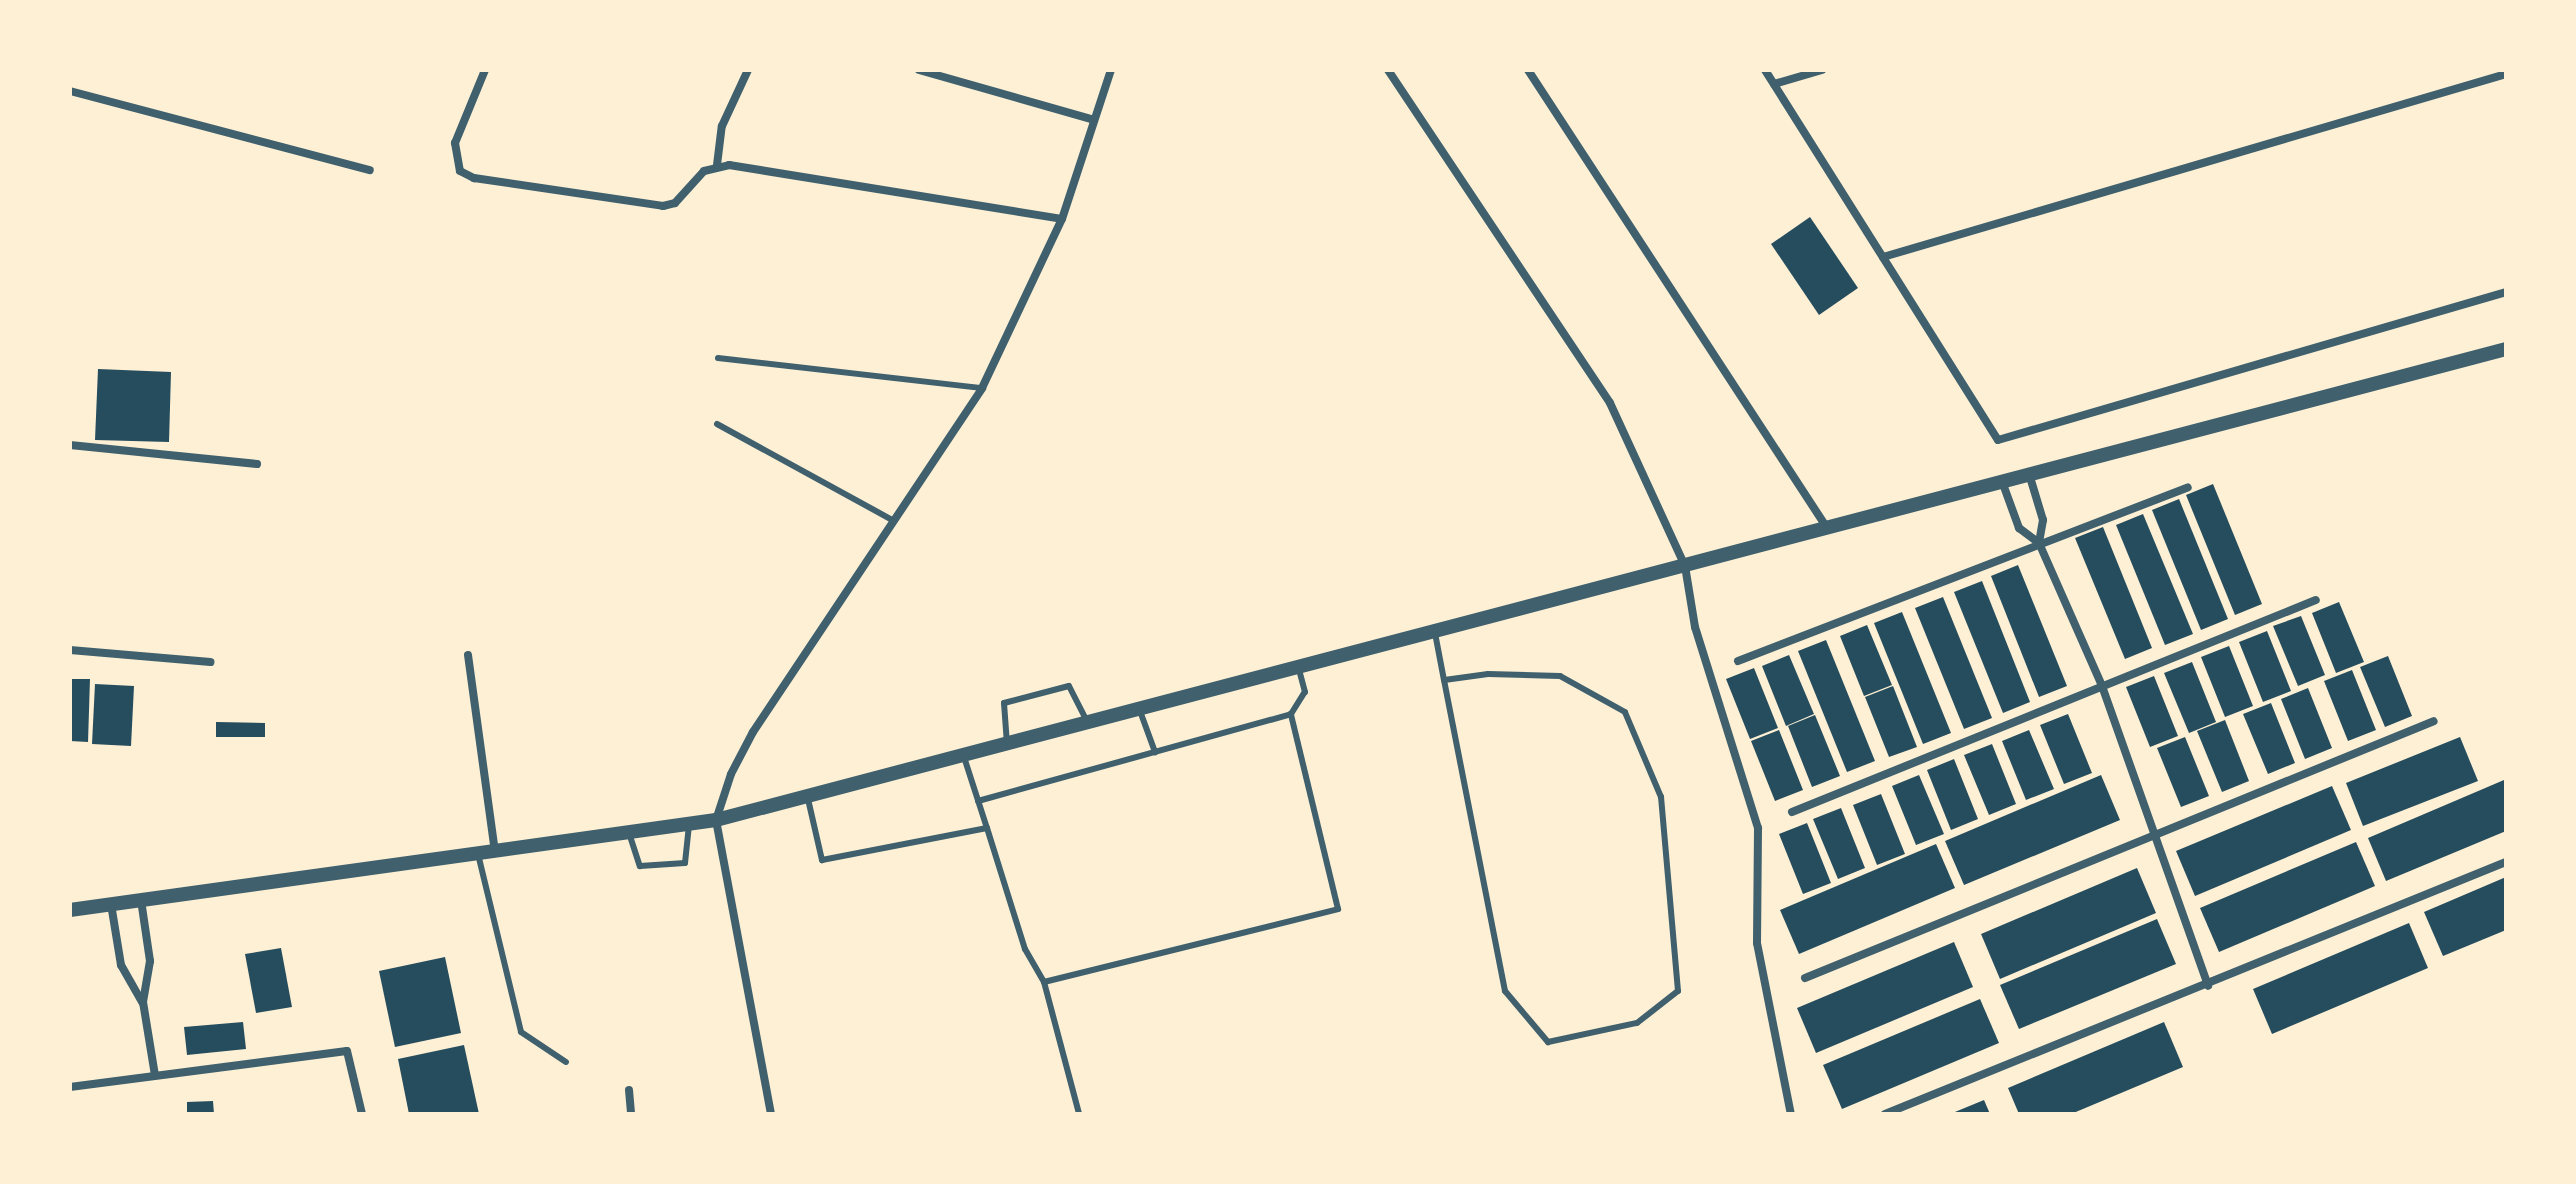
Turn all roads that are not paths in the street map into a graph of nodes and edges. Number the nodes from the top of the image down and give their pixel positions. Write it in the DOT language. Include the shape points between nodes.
graph roads {
  1 [pos="485,70"];
  2 [pos="748,70"];
  3 [pos="919,70"];
  4 [pos="1111,70"];
  5 [pos="1388,70"];
  6 [pos="1528,70"];
  7 [pos="1765,70"];
  8 [pos="1822,70"];
  9 [pos="2506,74"];
  10 [pos="1774,84"];
  11 [pos="70,91"];
  12 [pos="1094,120"];
  13 [pos="717,165"];
  14 [pos="370,170"];
  15 [pos="1062,219"];
  16 [pos="1883,257"];
  17 [pos="2506,292"];
  18 [pos="2506,349"];
  19 [pos="718,358"];
  20 [pos="982,388"];
  21 [pos="717,424"];
  22 [pos="70,445"];
  23 [pos="257,464"];
  24 [pos="2030,477"];
  25 [pos="2003,484"];
  26 [pos="2188,487"];
  27 [pos="892,520"];
  28 [pos="1828,529"];
  29 [pos="2039,543"];
  30 [pos="1685,566"];
  31 [pos="2316,600"];
  32 [pos="1435,633"];
  33 [pos="70,650"];
  34 [pos="468,655"];
  35 [pos="1738,661"];
  36 [pos="210,662"];
  37 [pos="1299,669"];
  38 [pos="1444,680"];
  39 [pos="2102,686"];
  40 [pos="1140,711"];
  41 [pos="1291,714"];
  42 [pos="2434,721"];
  43 [pos="1089,724"];
  44 [pos="1007,746"];
  45 [pos="1155,752"];
  46 [pos="964,757"];
  47 [pos="808,799"];
  48 [pos="978,801"];
  49 [pos="1792,812"];
  50 [pos="716,820"];
  51 [pos="689,824"];
  52 [pos="987,828"];
  53 [pos="629,833"];
  54 [pos="2154,838"];
  55 [pos="495,852"];
  56 [pos="478,854"];
  57 [pos="2506,862"];
  58 [pos="141,900"];
  59 [pos="111,904"];
  60 [pos="70,910"];
  61 [pos="1805,978"];
  62 [pos="1044,982"];
  63 [pos="2208,986"];
  64 [pos="143,1002"];
  65 [pos="566,1062"];
  66 [pos="155,1075"];
  67 [pos="70,1087"];
  68 [pos="629,1090"];
  69 [pos="362,1114"];
  70 [pos="631,1114"];
  71 [pos="771,1114"];
  72 [pos="1079,1114"];
  73 [pos="1791,1114"];
  74 [pos="1885,1114"];
  1 -- 13 [label="street" via="455,143 460,171 474,178 663,206 675,203 704,171"];
  2 -- 13 [label="street" via="722,126"];
  3 -- 12 [label="street"];
  4 -- 12 [label="street"];
  5 -- 30 [label="street" via="1610,403"];
  6 -- 28 [label="street"];
  7 -- 10 [label="street"];
  8 -- 10 [label="street"];
  9 -- 16 [label="street"];
  10 -- 16 [label="street"];
  11 -- 14 [label="street"];
  12 -- 15 [label="street"];
  13 -- 15 [label="street"];
  15 -- 20 [label="street"];
  16 -- 17 [label="street" via="1998,440"];
  18 -- 24 [label="street"];
  19 -- 20 [label="lane"];
  20 -- 27 [label="street"];
  21 -- 27 [label="lane"];
  22 -- 23 [label="street"];
  24 -- 25 [label="street"];
  24 -- 29 [label="street" via="2043,520"];
  25 -- 28 [label="street"];
  25 -- 29 [label="street" via="2019,528"];
  26 -- 29 [label="street"];
  27 -- 50 [label="street" via="753,732 731,774"];
  28 -- 30 [label="street"];
  29 -- 35 [label="street"];
  29 -- 39 [label="street"];
  30 -- 32 [label="street"];
  30 -- 73 [label="street" via="1699,641 1758,828 1757,943"];
  31 -- 39 [label="street"];
  32 -- 37 [label="street"];
  32 -- 38 [label="lane"];
  33 -- 36 [label="street"];
  34 -- 55 [label="street"];
  37 -- 40 [label="street"];
  37 -- 41 [label="lane" via="1305,692"];
  38 -- 38 [label="lane" via="1505,991 1548,1042 1637,1023 1678,991 1661,797 1625,712 1560,676 1488,674"];
  39 -- 49 [label="street"];
  39 -- 54 [label="street"];
  40 -- 43 [label="street"];
  40 -- 45 [label="lane"];
  41 -- 45 [label="lane"];
  41 -- 62 [label="lane" via="1338,909"];
  42 -- 54 [label="street"];
  43 -- 44 [label="street"];
  43 -- 44 [label="lane" via="1069,686 1004,703"];
  44 -- 46 [label="street"];
  45 -- 48 [label="lane"];
  46 -- 47 [label="street"];
  46 -- 48 [label="lane"];
  47 -- 50 [label="street"];
  47 -- 52 [label="lane" via="822,860"];
  48 -- 52 [label="lane"];
  50 -- 51 [label="street"];
  50 -- 71 [label="street"];
  51 -- 53 [label="street"];
  51 -- 53 [label="lane" via="685,863 640,866"];
  52 -- 62 [label="lane" via="1025,949"];
  53 -- 55 [label="street"];
  54 -- 61 [label="street"];
  54 -- 63 [label="street"];
  55 -- 56 [label="street"];
  56 -- 58 [label="street"];
  56 -- 65 [label="lane" via="521,1032"];
  57 -- 63 [label="street"];
  58 -- 59 [label="street"];
  58 -- 64 [label="street" via="150,961"];
  59 -- 60 [label="street"];
  59 -- 64 [label="street" via="121,965"];
  62 -- 72 [label="lane"];
  63 -- 74 [label="street"];
  64 -- 66 [label="street"];
  66 -- 67 [label="street"];
  66 -- 69 [label="street" via="347,1051"];
  68 -- 70 [label="street"];
}
